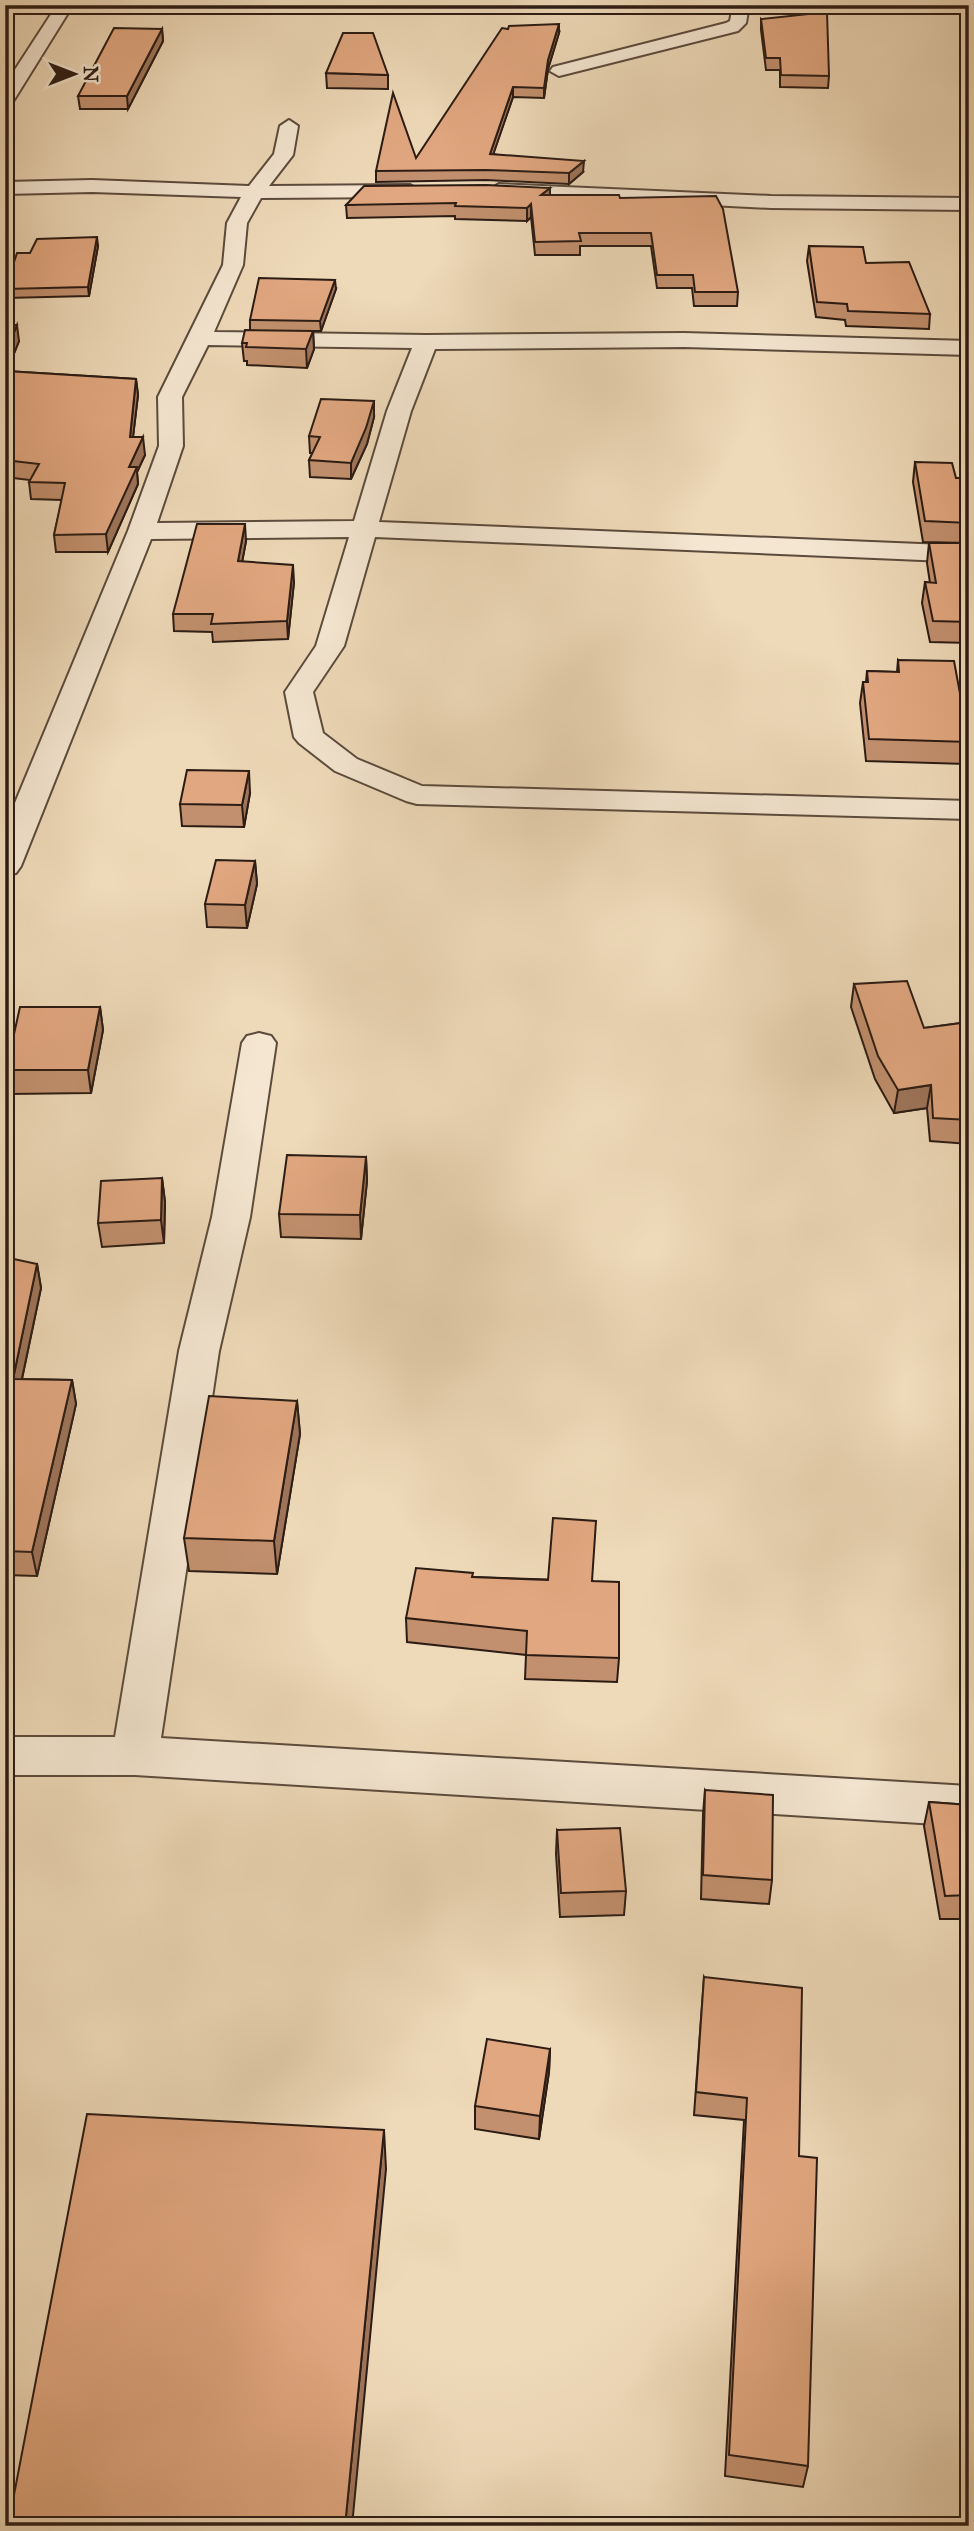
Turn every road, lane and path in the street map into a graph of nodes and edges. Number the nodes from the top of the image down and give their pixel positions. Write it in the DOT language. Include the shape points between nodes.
graph roads {
  1 [pos="65,5"];
  2 [pos="741,5"];
  3 [pos="559,71"];
  4 [pos="5,100"];
  5 [pos="289,126"];
  6 [pos="5,188"];
  7 [pos="433,190"];
  8 [pos="473,190"];
  9 [pos="254,192"];
  10 [pos="969,204"];
  11 [pos="200,338"];
  12 [pos="426,342"];
  13 [pos="969,348"];
  14 [pos="365,529"];
  15 [pos="141,531"];
  16 [pos="969,554"];
  17 [pos="969,810"];
  18 [pos="5,866"];
  19 [pos="259,1043"];
  20 [pos="5,1756"];
  21 [pos="135,1756"];
  22 [pos="969,1806"];
  1 -- 4 [label="street"];
  2 -- 3 [label="street" via="738,23 732,27"];
  5 -- 9 [label="street" via="283,155"];
  6 -- 9 [label="street"];
  7 -- 9 [label="street"];
  8 -- 10 [label="street" via="771,202"];
  9 -- 11 [label="street" via="237,223 233,264"];
  11 -- 12 [label="street"];
  11 -- 15 [label="street" via="170,397 171,446"];
  12 -- 13 [label="street" via="684,340"];
  12 -- 14 [label="street" via="399,411"];
  14 -- 15 [label="street"];
  14 -- 16 [label="street"];
  14 -- 17 [label="street" via="330,646 299,692 309,737 346,765 416,794"];
  15 -- 18 [label="street"];
  19 -- 21 [label="street" via="231,1217 200,1351"];
  20 -- 21 [label="street"];
  21 -- 22 [label="street"];
}
